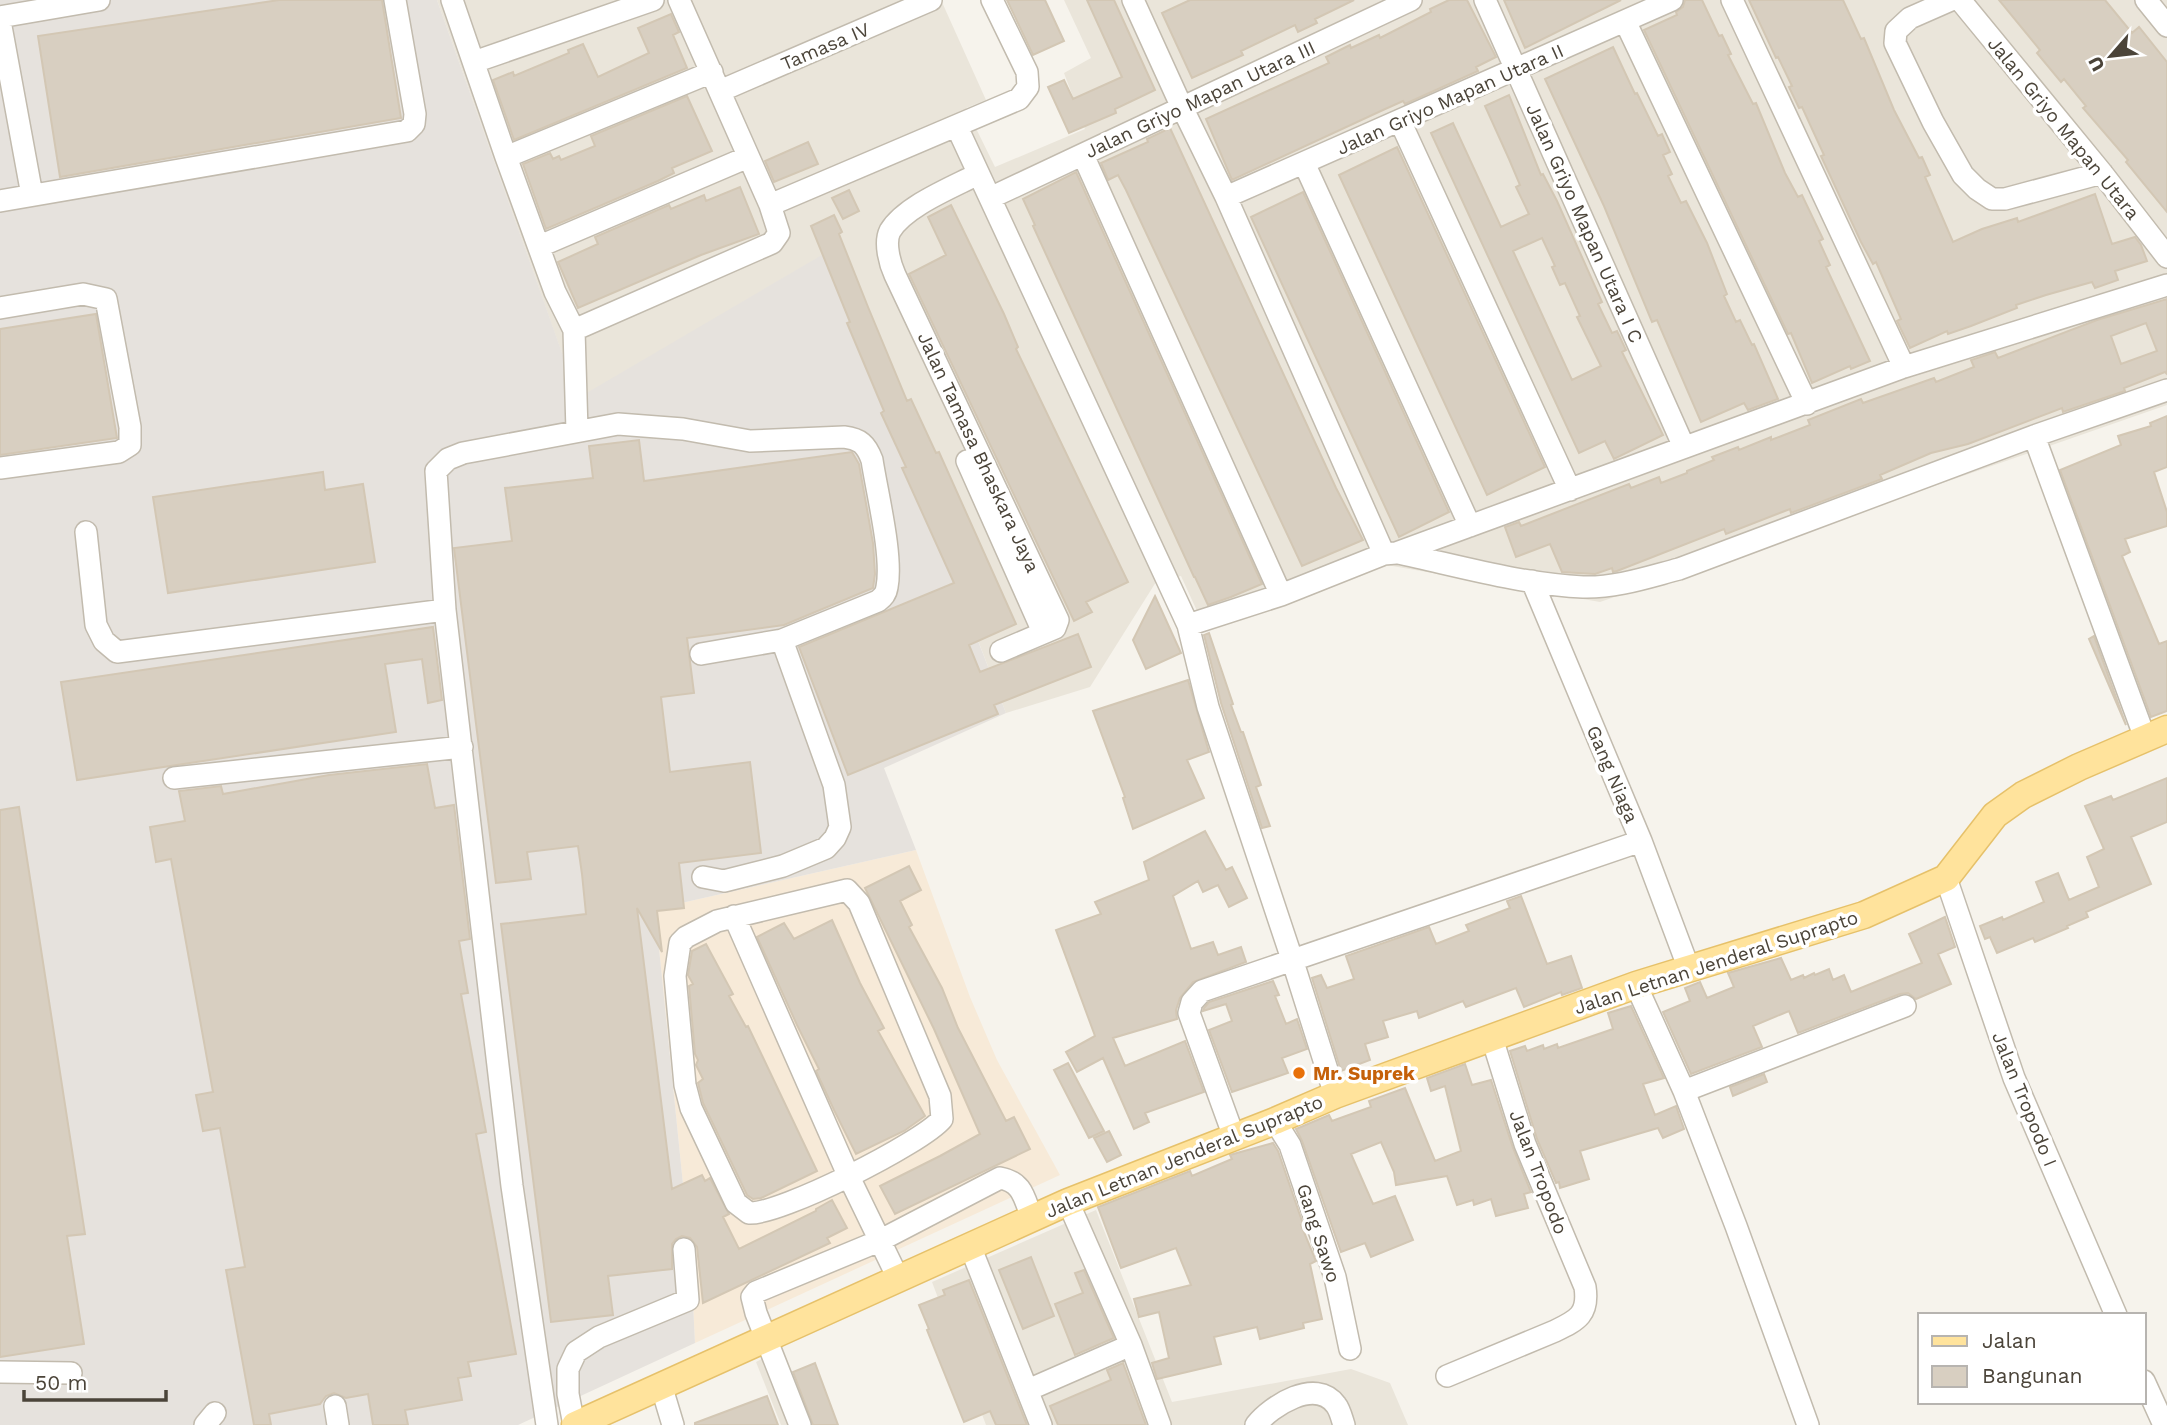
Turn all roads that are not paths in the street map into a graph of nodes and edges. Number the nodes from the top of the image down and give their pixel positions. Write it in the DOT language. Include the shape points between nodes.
graph roads {
  1 [pos="99,0"];
  2 [pos="395,0"];
  3 [pos="653,0"];
  4 [pos="679,0"];
  5 [pos="931,0"];
  6 [pos="992,0"];
  7 [pos="1133,0"];
  8 [pos="1411,0"];
  9 [pos="1485,0"];
  10 [pos="1672,0"];
  11 [pos="1732,0"];
  12 [pos="1951,0"];
  13 [pos="1960,0"];
  14 [pos="2146,0"];
  15 [pos="460,2"];
  16 [pos="597,9"];
  17 [pos="0,19"];
  18 [pos="1625,21"];
  19 [pos="2167,26"];
  20 [pos="474,62"];
  21 [pos="1516,69"];
  22 [pos="716,82"];
  23 [pos="1182,108"];
  24 [pos="1400,121"];
  25 [pos="957,127"];
  26 [pos="1083,155"];
  27 [pos="506,157"];
  28 [pos="748,157"];
  29 [pos="1304,163"];
  30 [pos="2102,173"];
  31 [pos="978,174"];
  32 [pos="32,195"];
  33 [pos="1227,197"];
  34 [pos="990,198"];
  35 [pos="0,201"];
  36 [pos="770,205"];
  37 [pos="540,246"];
  38 [pos="2167,257"];
  39 [pos="2167,285"];
  40 [pos="0,308"];
  41 [pos="574,330"];
  42 [pos="1904,367"];
  43 [pos="2167,390"];
  44 [pos="1807,404"];
  45 [pos="577,432"];
  46 [pos="2034,436"];
  47 [pos="1684,447"];
  48 [pos="0,468"];
  49 [pos="1570,490"];
  50 [pos="1470,526"];
  51 [pos="86,532"];
  52 [pos="1390,553"];
  53 [pos="1532,581"];
  54 [pos="1281,595"];
  55 [pos="444,610"];
  56 [pos="1188,625"];
  57 [pos="782,640"];
  58 [pos="1001,651"];
  59 [pos="701,654"];
  60 [pos="2156,734"];
  61 [pos="462,747"];
  62 [pos="174,778"];
  63 [pos="1641,841"];
  64 [pos="703,877"];
  65 [pos="1947,878"];
  66 [pos="734,916"];
  67 [pos="1293,962"];
  68 [pos="1689,969"];
  69 [pos="1636,985"];
  70 [pos="1905,1006"];
  71 [pos="1492,1038"];
  72 [pos="1684,1091"];
  73 [pos="1335,1095"];
  74 [pos="1275,1121"];
  75 [pos="1234,1137"];
  76 [pos="849,1177"];
  77 [pos="1068,1202"];
  78 [pos="1031,1218"];
  79 [pos="879,1241"];
  80 [pos="971,1246"];
  81 [pos="684,1249"];
  82 [pos="898,1279"];
  83 [pos="2115,1313"];
  84 [pos="766,1338"];
  85 [pos="1131,1345"];
  86 [pos="1350,1349"];
  87 [pos="0,1371"];
  88 [pos="71,1373"];
  89 [pos="1447,1376"];
  90 [pos="661,1385"];
  91 [pos="1028,1390"];
  92 [pos="2154,1390"];
  93 [pos="547,1425"];
  94 [pos="575,1425"];
  95 [pos="673,1425"];
  96 [pos="800,1425"];
  97 [pos="1041,1425"];
  98 [pos="1160,1425"];
  99 [pos="1256,1425"];
  100 [pos="1345,1425"];
  101 [pos="1808,1425"];
  102 [pos="2164,1425"];
  1 -- 17 [label="street"];
  2 -- 32 [label="street" via="415,114 407,131"];
  3 -- 16 [label="street"];
  4 -- 22 [label="street"];
  5 -- 22 [label="street, Tamasa IV"];
  6 -- 25 [label="street" via="1027,72 1028,88 1019,99"];
  7 -- 23 [label="street"];
  8 -- 23 [label="street, Jalan Griyo Mapan Utara III"];
  9 -- 21 [label="street, Jalan Griyo Mapan Utara I C"];
  10 -- 18 [label="street, Jalan Griyo Mapan Utara II"];
  11 -- 42 [label="street"];
  12 -- 30 [label="street" via="1910,18 1896,31 1895,43 1963,174 1992,199 2005,199"];
  13 -- 30 [label="street, Jalan Griyo Mapan Utara"];
  14 -- 19 [label="street"];
  15 -- 20 [label="street"];
  16 -- 20 [label="street"];
  17 -- 32 [label="street"];
  18 -- 21 [label="street, Jalan Griyo Mapan Utara II"];
  18 -- 44 [label="street"];
  20 -- 27 [label="street"];
  21 -- 24 [label="street, Jalan Griyo Mapan Utara II"];
  21 -- 47 [label="street, Jalan Griyo Mapan Utara I C"];
  22 -- 27 [label="street, Tamasa IV"];
  22 -- 28 [label="street"];
  23 -- 26 [label="street, Jalan Griyo Mapan Utara III"];
  23 -- 33 [label="street"];
  24 -- 29 [label="street, Jalan Griyo Mapan Utara II"];
  24 -- 49 [label="street"];
  25 -- 31 [label="street"];
  25 -- 36 [label="street"];
  26 -- 34 [label="street, Jalan Griyo Mapan Utara III"];
  26 -- 54 [label="street"];
  27 -- 37 [label="street"];
  28 -- 36 [label="street"];
  28 -- 37 [label="street"];
  29 -- 33 [label="street, Jalan Griyo Mapan Utara II"];
  29 -- 50 [label="street"];
  30 -- 38 [label="street, Jalan Griyo Mapan Utara"];
  31 -- 34 [label="street"];
  31 -- 58 [label="street, Jalan Tamasa Bhaskara Jaya" via="904,216 889,233 891,265 1058,620 1055,628"];
  32 -- 35 [label="street"];
  33 -- 52 [label="street"];
  34 -- 56 [label="street"];
  36 -- 41 [label="street" via="779,233 772,243"];
  37 -- 41 [label="street"];
  39 -- 42 [label="street"];
  40 -- 48 [label="street" via="83,295 106,299 130,427 130,444 120,452"];
  41 -- 45 [label="street"];
  42 -- 44 [label="street"];
  43 -- 46 [label="street"];
  44 -- 47 [label="street"];
  45 -- 55 [label="street" via="463,453 441,464 436,471"];
  45 -- 57 [label="street" via="618,424 750,441 844,437 858,439 868,448 887,557 885,593 878,601"];
  46 -- 53 [label="street" via="1679,569 1586,587"];
  46 -- 60 [label="street"];
  47 -- 49 [label="street"];
  49 -- 50 [label="street"];
  50 -- 52 [label="street"];
  51 -- 55 [label="street" via="96,625 104,642 117,652"];
  52 -- 53 [label="street"];
  52 -- 54 [label="street"];
  53 -- 63 [label="street, Gang Niaga"];
  54 -- 56 [label="street"];
  55 -- 61 [label="street"];
  56 -- 67 [label="street" via="1208,707"];
  57 -- 59 [label="street"];
  57 -- 64 [label="street" via="834,785 840,827 826,848 783,866 724,881"];
  60 -- 65 [label="main road" via="2023,794 1981,830"];
  61 -- 62 [label="street"];
  61 -- 93 [label="street" via="512,1186"];
  63 -- 67 [label="street"];
  63 -- 68 [label="street, Gang Niaga"];
  65 -- 68 [label="main road, Jalan Letnan Jenderal Suprapto" via="1864,915"];
  65 -- 83 [label="street, Jalan Tropodo I" via="2014,1078"];
  66 -- 76 [label="street"];
  66 -- 76 [label="street" via="686,936 680,943 675,976 691,1108 736,1203 749,1213"];
  66 -- 76 [label="street" via="844,890 859,903 943,1111 936,1125"];
  67 -- 73 [label="street"];
  67 -- 75 [label="street" via="1202,991 1189,1009"];
  68 -- 69 [label="main road, Jalan Letnan Jenderal Suprapto"];
  69 -- 71 [label="main road, Jalan Letnan Jenderal Suprapto"];
  69 -- 72 [label="street"];
  70 -- 72 [label="street"];
  71 -- 73 [label="main road, Jalan Letnan Jenderal Suprapto"];
  71 -- 89 [label="street, Jalan Tropodo" via="1525,1144 1585,1287 1585,1307 1582,1314 1555,1331"];
  72 -- 101 [label="street"];
  73 -- 74 [label="main road, Jalan Letnan Jenderal Suprapto"];
  74 -- 75 [label="main road, Jalan Letnan Jenderal Suprapto"];
  74 -- 86 [label="street, Gang Sawo" via="1290,1145 1335,1278"];
  75 -- 77 [label="main road, Jalan Letnan Jenderal Suprapto"];
  76 -- 79 [label="street"];
  77 -- 78 [label="main road, Jalan Letnan Jenderal Suprapto"];
  77 -- 85 [label="street"];
  78 -- 79 [label="street" via="1020,1189 1012,1180 1000,1178"];
  78 -- 80 [label="main road, Jalan Letnan Jenderal Suprapto"];
  79 -- 82 [label="street"];
  79 -- 84 [label="street" via="756,1292 752,1297"];
  80 -- 82 [label="main road, Jalan Letnan Jenderal Suprapto"];
  80 -- 91 [label="street"];
  81 -- 94 [label="street" via="685,1304 599,1337 570,1361 568,1394"];
  82 -- 84 [label="main road, Jalan Letnan Jenderal Suprapto"];
  84 -- 90 [label="main road, Jalan Letnan Jenderal Suprapto"];
  84 -- 96 [label="street"];
  85 -- 91 [label="street"];
  85 -- 98 [label="street"];
  87 -- 88 [label="street"];
  90 -- 94 [label="main road, Jalan Letnan Jenderal Suprapto"];
  90 -- 95 [label="street"];
  91 -- 97 [label="street"];
  92 -- 102 [label="street"];
  99 -- 100 [label="street" via="1289,1397 1305,1394 1323,1396 1336,1404"];
}
